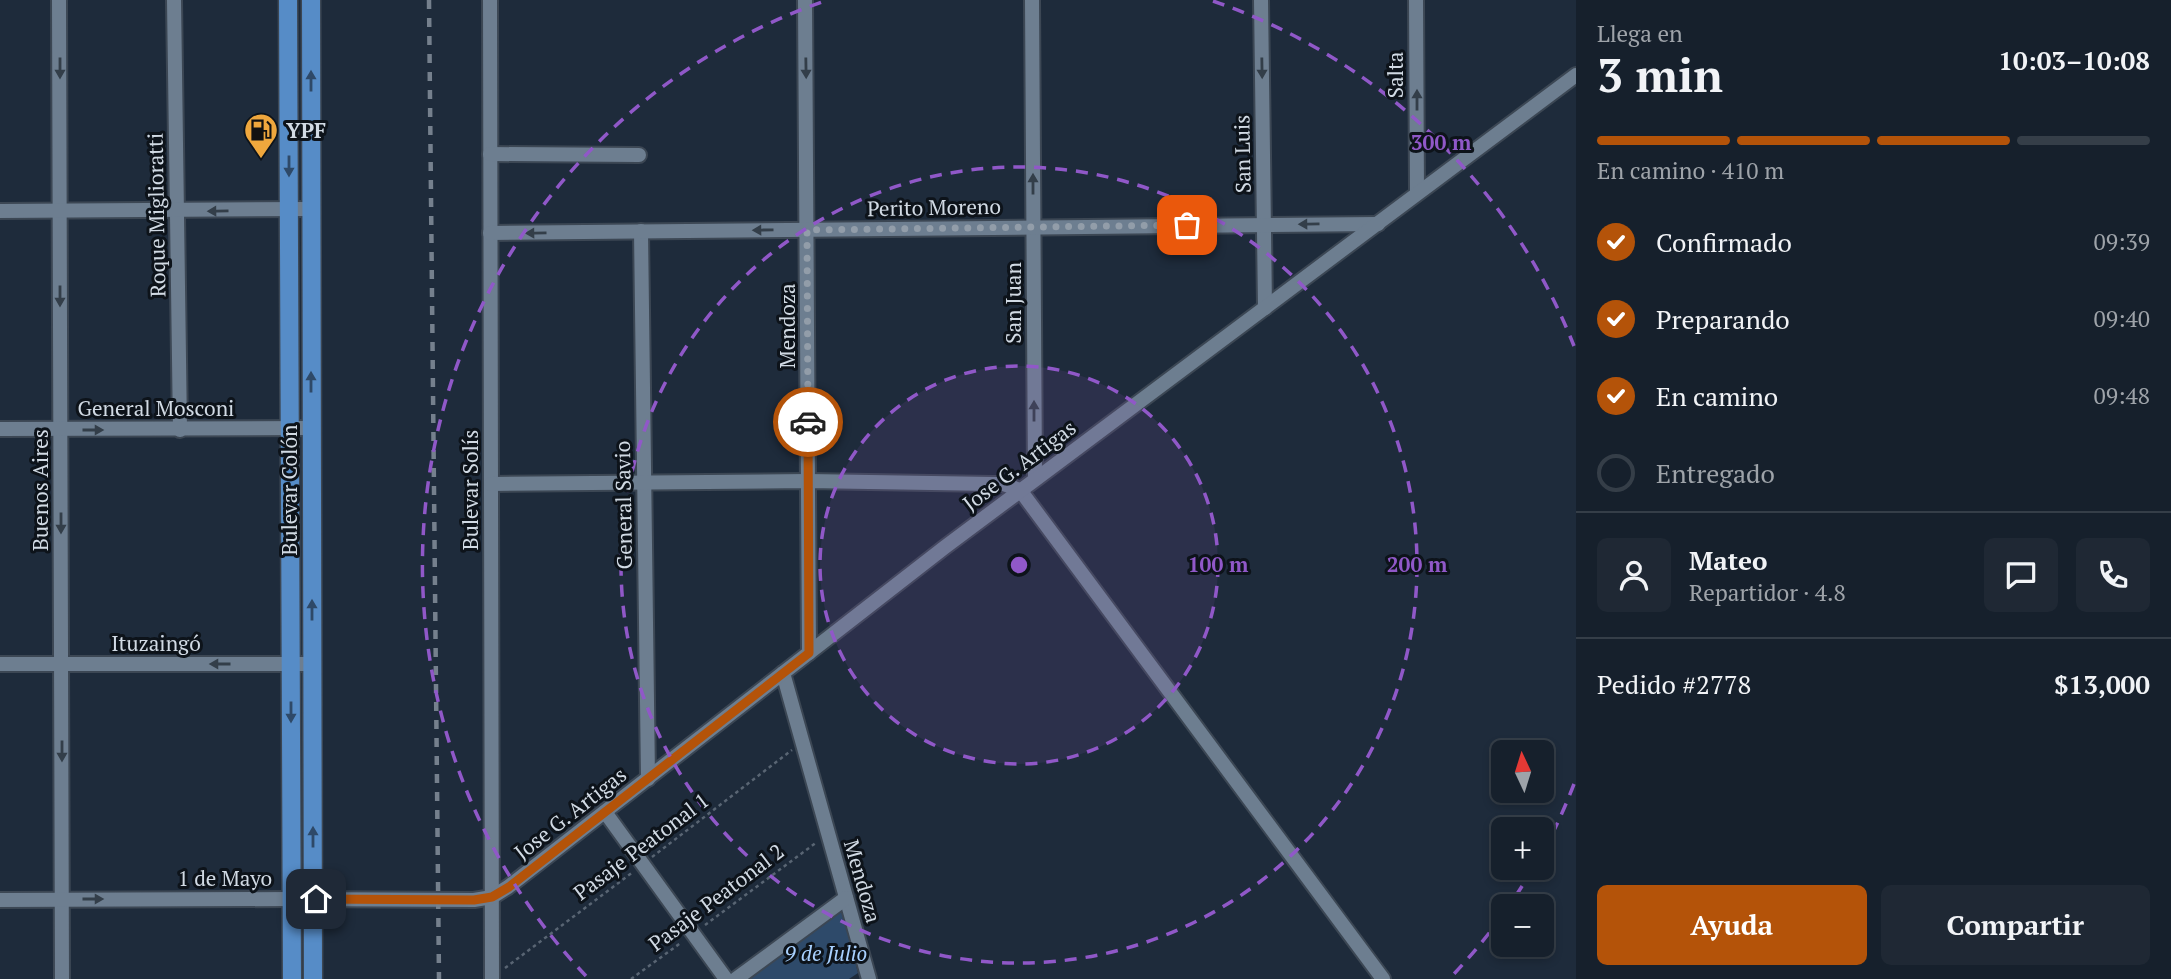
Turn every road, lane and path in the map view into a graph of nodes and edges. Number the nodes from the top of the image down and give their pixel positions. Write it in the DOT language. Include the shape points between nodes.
graph roads {
  1 [pos="60,0"];
  2 [pos="174,0"];
  3 [pos="288,0"];
  4 [pos="310,0"];
  5 [pos="489,0"];
  6 [pos="805,0"];
  7 [pos="1032,0"];
  8 [pos="1261,0"];
  9 [pos="1416,0"];
  10 [pos="1576,75"];
  11 [pos="289,131"];
  12 [pos="311,131"];
  13 [pos="490,154"];
  14 [pos="639,155"];
  15 [pos="1417,192"];
  16 [pos="311,209"];
  17 [pos="289,210"];
  18 [pos="0,211"];
  19 [pos="60,211"];
  20 [pos="177,211"];
  21 [pos="1378,223"];
  22 [pos="1264,225"];
  23 [pos="1033,227"];
  24 [pos="807,230"];
  25 [pos="641,232"];
  26 [pos="490,233"];
  27 [pos="1265,308"];
  28 [pos="290,428"];
  29 [pos="312,428"];
  30 [pos="0,429"];
  31 [pos="61,429"];
  32 [pos="180,430"];
  33 [pos="1035,480"];
  34 [pos="808,481"];
  35 [pos="644,483"];
  36 [pos="491,484"];
  37 [pos="1020,491"];
  38 [pos="809,653"];
  39 [pos="0,664"];
  40 [pos="62,664"];
  41 [pos="313,664"];
  42 [pos="291,665"];
  43 [pos="783,673"];
  44 [pos="794,748"];
  45 [pos="648,779"];
  46 [pos="605,812"];
  47 [pos="820,839"];
  48 [pos="642,865"];
  49 [pos="492,897"];
  50 [pos="292,898"];
  51 [pos="846,898"];
  52 [pos="313,899"];
  53 [pos="0,900"];
  54 [pos="62,900"];
  55 [pos="693,934"];
  56 [pos="505,968"];
  57 [pos="62,979"];
  58 [pos="292,979"];
  59 [pos="313,979"];
  60 [pos="492,979"];
  61 [pos="631,979"];
  62 [pos="726,979"];
  63 [pos="736,979"];
  64 [pos="869,979"];
  65 [pos="1383,979"];
  1 -- 19 [label="street, Buenos Aires, one-way"];
  2 -- 20 [label="street, Roque Miglioratti"];
  3 -- 11 [label="main road, Bulevar Colón"];
  12 -- 4 [label="main road, Bulevar Colón, one-way"];
  5 -- 13 [label="street, Bulevar Solís"];
  6 -- 24 [label="street, Mendoza, one-way"];
  23 -- 7 [label="street, San Juan, one-way"];
  8 -- 22 [label="street, San Luis, one-way"];
  15 -- 9 [label="street, Salta, one-way"];
  10 -- 15 [label="street, Jose G. Artigas"];
  11 -- 12 [label="street"];
  11 -- 17 [label="main road, Bulevar Colón, one-way"];
  12 -- 16 [label="main road, Bulevar Colón"];
  13 -- 14 [label="street"];
  13 -- 26 [label="street, Bulevar Solís"];
  15 -- 21 [label="street, Jose G. Artigas"];
  16 -- 17 [label="street"];
  29 -- 16 [label="main road, Bulevar Colón, one-way"];
  17 -- 20 [label="street, one-way"];
  17 -- 28 [label="main road, Bulevar Colón"];
  18 -- 19 [label="street"];
  19 -- 20 [label="street"];
  19 -- 31 [label="street, Buenos Aires, one-way"];
  20 -- 32 [label="street, Roque Miglioratti"];
  21 -- 22 [label="street, Perito Moreno, one-way"];
  21 -- 27 [label="street, Jose G. Artigas"];
  22 -- 23 [label="street, Perito Moreno"];
  22 -- 27 [label="street, San Luis"];
  23 -- 24 [label="street, Perito Moreno"];
  33 -- 23 [label="street, San Juan, one-way"];
  24 -- 25 [label="street, Perito Moreno, one-way"];
  24 -- 34 [label="street, Mendoza"];
  25 -- 26 [label="street, Perito Moreno, one-way"];
  25 -- 35 [label="street, General Savio"];
  26 -- 36 [label="street, Bulevar Solís"];
  27 -- 33 [label="street, Jose G. Artigas"];
  28 -- 29 [label="street, General Mosconi"];
  28 -- 32 [label="street, General Mosconi"];
  28 -- 42 [label="main road, Bulevar Colón"];
  41 -- 29 [label="main road, Bulevar Colón, one-way"];
  30 -- 31 [label="street, General Mosconi"];
  31 -- 32 [label="street, General Mosconi, one-way"];
  31 -- 40 [label="street, Buenos Aires, one-way"];
  33 -- 37 [label="street, Jose G. Artigas"];
  34 -- 35 [label="street"];
  34 -- 37 [label="street" via="1003,484"];
  34 -- 38 [label="street, Mendoza"];
  35 -- 36 [label="street"];
  35 -- 45 [label="street, General Savio"];
  36 -- 49 [label="street, Bulevar Solís"];
  37 -- 38 [label="street, Jose G. Artigas"];
  37 -- 65 [label="street"];
  38 -- 43 [label="street, Jose G. Artigas"];
  39 -- 40 [label="street, Ituzaingó"];
  42 -- 40 [label="street, Ituzaingó, one-way"];
  40 -- 54 [label="street, Buenos Aires, one-way"];
  41 -- 42 [label="street, Ituzaingó"];
  52 -- 41 [label="main road, Bulevar Colón, one-way"];
  42 -- 50 [label="main road, Bulevar Colón, one-way"];
  43 -- 45 [label="street, Jose G. Artigas"];
  43 -- 51 [label="street, Mendoza"];
  44 -- 48 [label="path, Pasaje Peatonal 1"];
  45 -- 46 [label="street, Jose G. Artigas"];
  46 -- 48 [label="street"];
  46 -- 49 [label="street, Jose G. Artigas"];
  47 -- 55 [label="path, Pasaje Peatonal 2"];
  48 -- 55 [label="street"];
  48 -- 56 [label="path, Pasaje Peatonal 1"];
  49 -- 52 [label="street, 1 de Mayo"];
  49 -- 60 [label="street, Bulevar Solís"];
  50 -- 52 [label="street, 1 de Mayo"];
  54 -- 50 [label="street, 1 de Mayo, one-way"];
  50 -- 58 [label="main road, Bulevar Colón"];
  51 -- 63 [label="street"];
  51 -- 64 [label="street, Mendoza"];
  52 -- 59 [label="main road, Bulevar Colón"];
  53 -- 54 [label="street, 1 de Mayo"];
  54 -- 57 [label="street, Buenos Aires"];
  55 -- 61 [label="path, Pasaje Peatonal 2"];
  55 -- 62 [label="street"];
}
